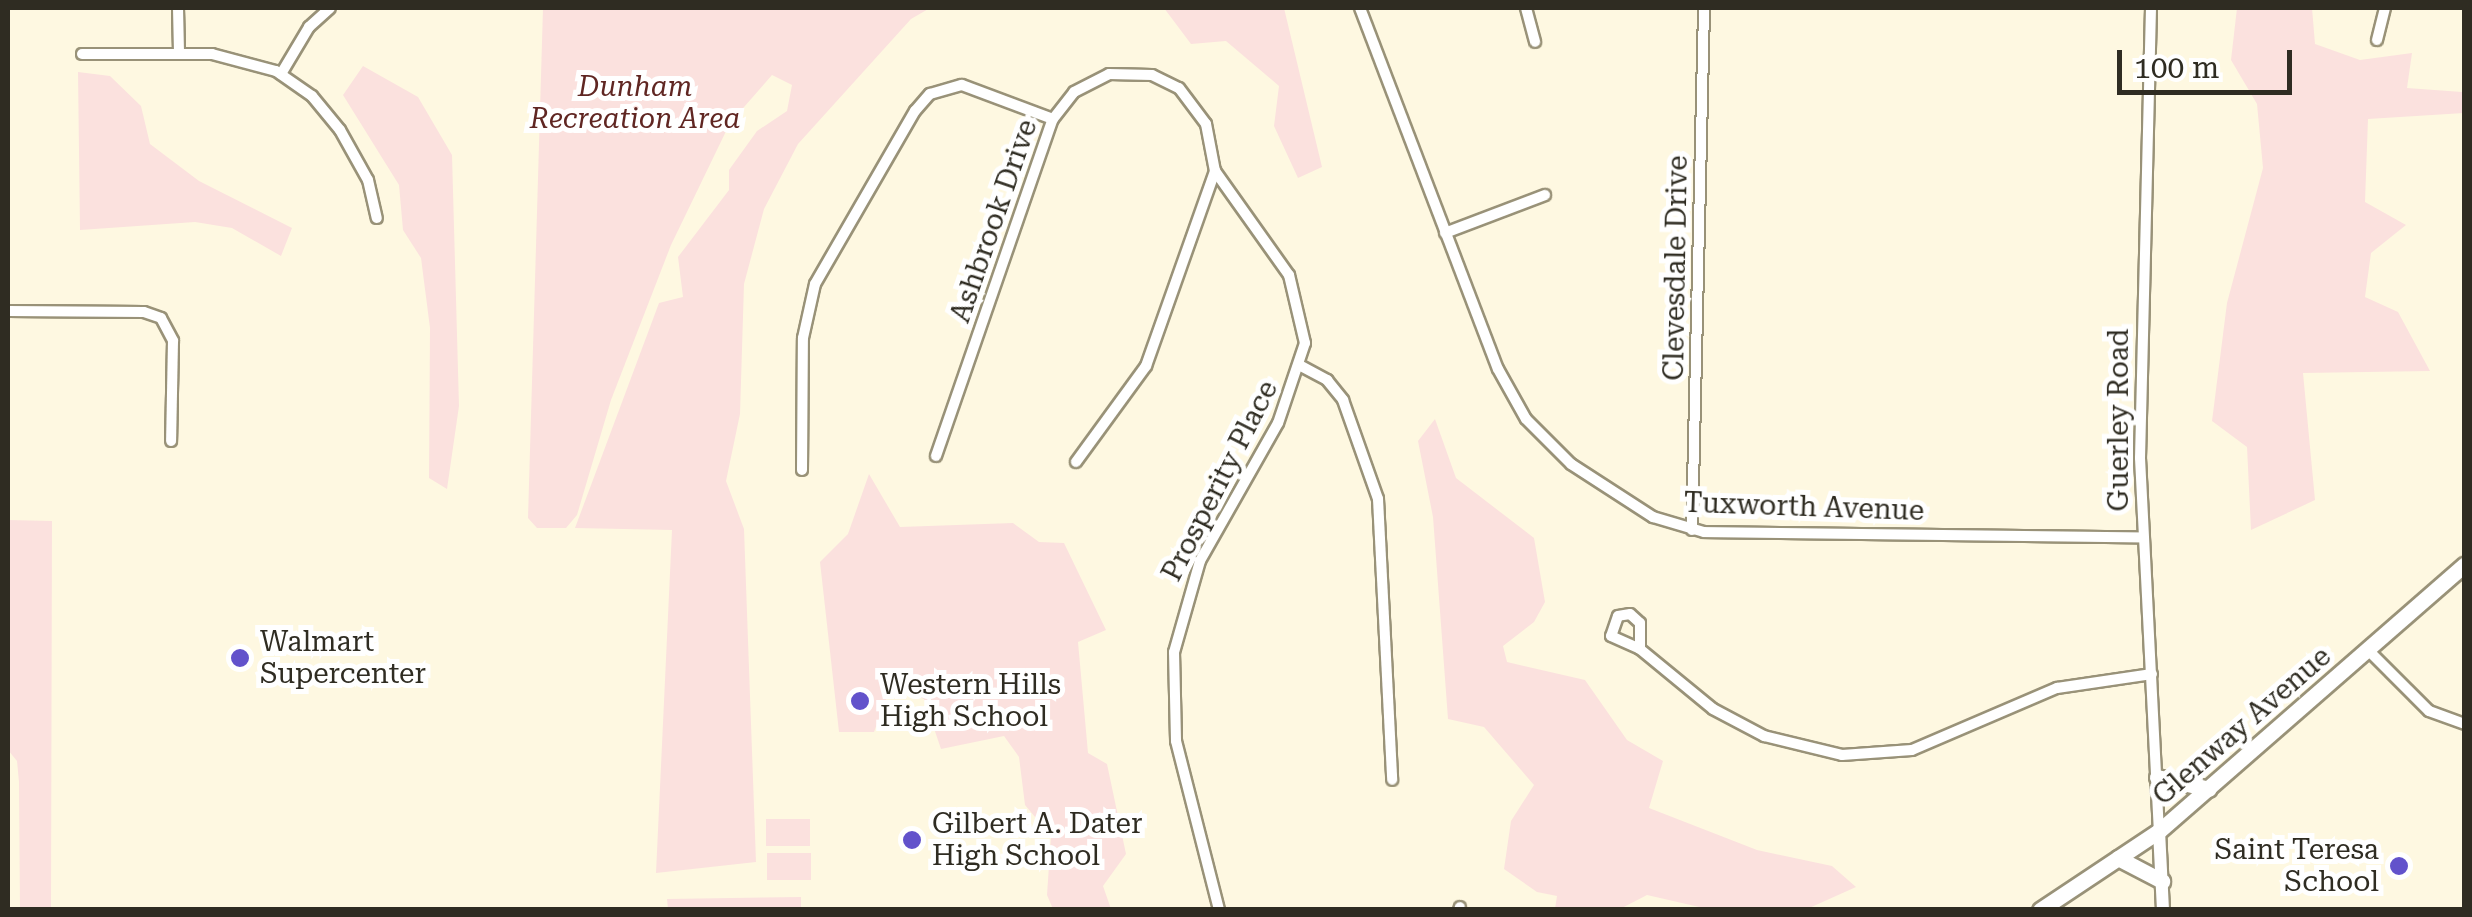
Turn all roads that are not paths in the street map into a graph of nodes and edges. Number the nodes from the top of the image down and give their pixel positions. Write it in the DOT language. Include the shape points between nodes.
graph roads {
  1 [pos="178,8"];
  2 [pos="330,8"];
  3 [pos="1360,8"];
  4 [pos="1526,8"];
  5 [pos="1704,8"];
  6 [pos="2150,8"];
  7 [pos="2386,8"];
  8 [pos="2377,40"];
  9 [pos="1535,42"];
  10 [pos="82,54"];
  11 [pos="178,54"];
  12 [pos="281,74"];
  13 [pos="1053,119"];
  14 [pos="1216,171"];
  15 [pos="1544,196"];
  16 [pos="377,218"];
  17 [pos="1445,233"];
  18 [pos="8,310"];
  19 [pos="1301,366"];
  20 [pos="171,440"];
  21 [pos="936,456"];
  22 [pos="1076,462"];
  23 [pos="802,470"];
  24 [pos="1692,530"];
  25 [pos="2141,537"];
  26 [pos="2464,566"];
  27 [pos="1640,649"];
  28 [pos="2369,651"];
  29 [pos="2152,674"];
  30 [pos="2464,724"];
  31 [pos="2157,777"];
  32 [pos="1392,780"];
  33 [pos="2208,789"];
  34 [pos="2159,832"];
  35 [pos="2118,858"];
  36 [pos="2162,882"];
  37 [pos="1219,910"];
  38 [pos="2040,910"];
  39 [pos="2163,910"];
  1 -- 11 [label="street"];
  2 -- 12 [label="street" via="309,26"];
  3 -- 17 [label="street, Tuxworth Avenue"];
  4 -- 9 [label="street"];
  5 -- 24 [label="street, Clevesdale Drive"];
  6 -- 25 [label="street, Guerley Road"];
  7 -- 8 [label="street"];
  10 -- 11 [label="street"];
  11 -- 12 [label="street" via="234,57"];
  12 -- 16 [label="street" via="312,96 340,130 368,180"];
  13 -- 14 [label="street, Ashbrook Drive" via="1074,92 1098,77 1152,75 1196,106"];
  13 -- 21 [label="street, Ashbrook Drive"];
  13 -- 23 [label="street" via="962,85 930,94 915,111 815,284 803,338"];
  14 -- 19 [label="street, Ashbrook Drive" via="1299,296"];
  14 -- 22 [label="street" via="1146,366"];
  15 -- 17 [label="street"];
  17 -- 24 [label="street, Tuxworth Avenue" via="1498,369 1540,436 1653,518"];
  18 -- 20 [label="street" via="144,312 161,318 172,341"];
  19 -- 32 [label="street" via="1327,380 1344,400 1378,499"];
  19 -- 37 [label="street, Prosperity Place" via="1266,447 1200,561 1174,652 1176,741"];
  24 -- 25 [label="street, Tuxworth Avenue"];
  25 -- 29 [label="street, Guerley Road"];
  26 -- 28 [label="main road, Glenway Avenue"];
  27 -- 29 [label="street" via="1736,722 1799,748 1842,756 1912,750 2057,688"];
  28 -- 30 [label="street" via="2429,711"];
  28 -- 33 [label="main road, Glenway Avenue"];
  29 -- 31 [label="street, Guerley Road"];
  31 -- 33 [label="main road"];
  31 -- 34 [label="street, Guerley Road"];
  33 -- 34 [label="main road, Glenway Avenue"];
  34 -- 35 [label="main road, Glenway Avenue"];
  34 -- 36 [label="street"];
  35 -- 36 [label="main road"];
  35 -- 38 [label="main road, Glenway Avenue"];
  36 -- 39 [label="street"];
}
